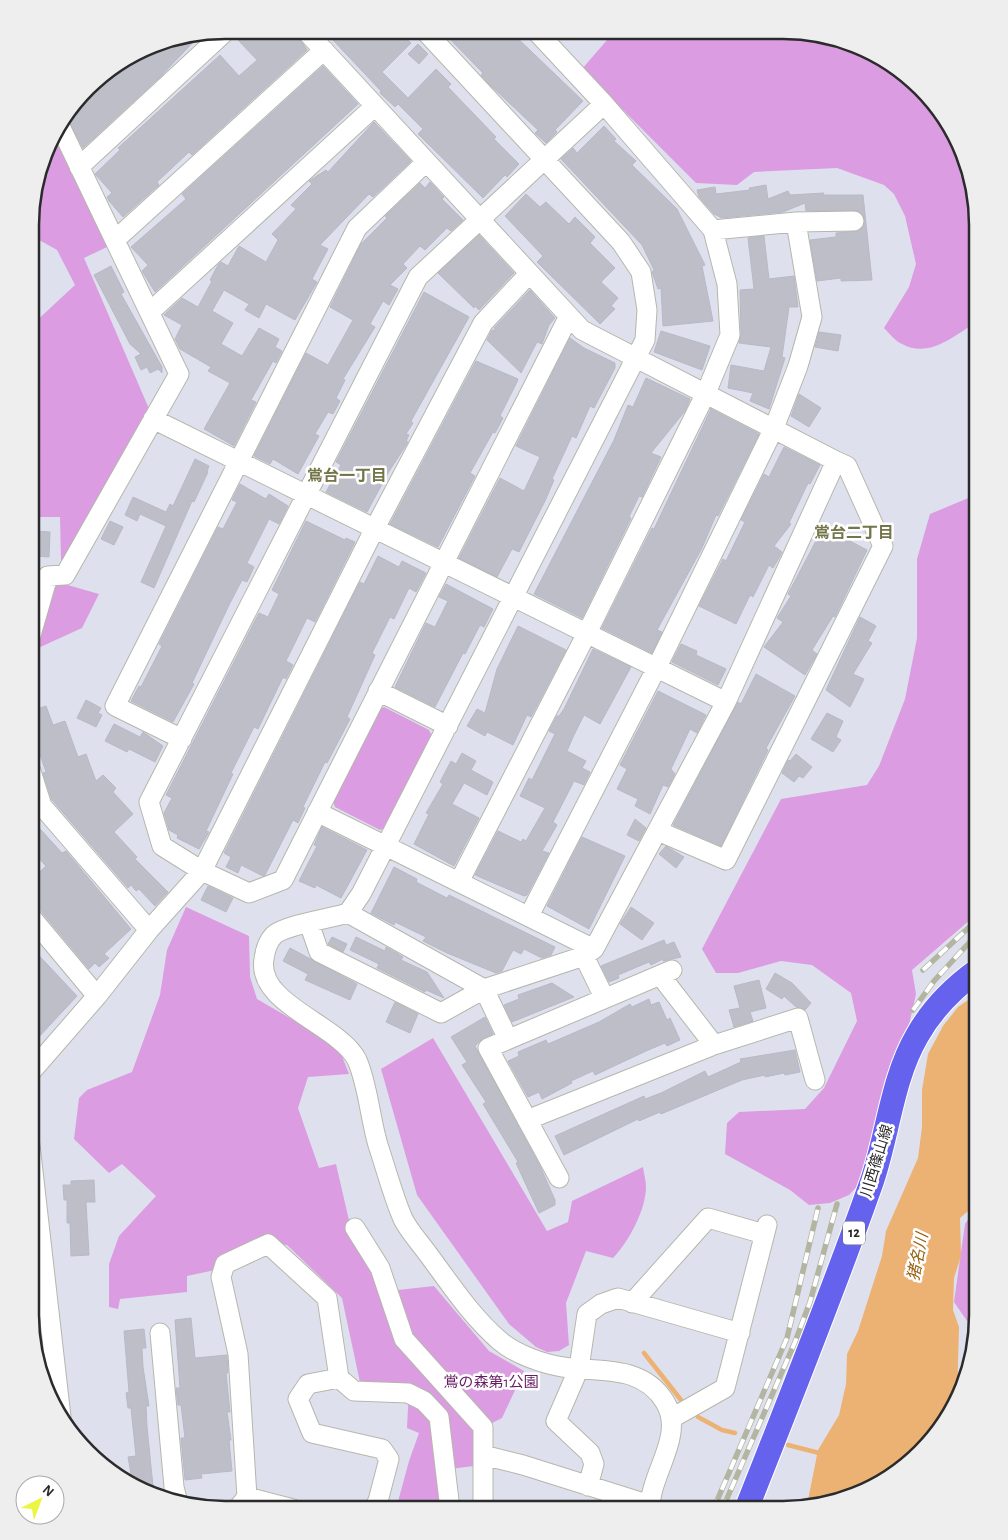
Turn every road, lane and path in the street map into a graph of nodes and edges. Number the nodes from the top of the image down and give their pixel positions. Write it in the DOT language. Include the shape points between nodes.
graph roads {
  1 [pos="217,39"];
  2 [pos="314,39"];
  3 [pos="432,39"];
  4 [pos="543,39"];
  5 [pos="324,50"];
  6 [pos="604,104"];
  7 [pos="375,106"];
  8 [pos="63,133"];
  9 [pos="545,160"];
  10 [pos="425,162"];
  11 [pos="79,168"];
  12 [pos="478,220"];
  13 [pos="854,221"];
  14 [pos="796,222"];
  15 [pos="713,230"];
  16 [pos="115,240"];
  17 [pos="528,275"];
  18 [pos="151,311"];
  19 [pos="568,318"];
  20 [pos="637,357"];
  21 [pos="706,393"];
  22 [pos="153,419"];
  23 [pos="774,428"];
  24 [pos="238,460"];
  25 [pos="836,461"];
  26 [pos="307,494"];
  27 [pos="375,528"];
  28 [pos="444,562"];
  29 [pos="40,575"];
  30 [pos="514,596"];
  31 [pos="587,633"];
  32 [pos="656,667"];
  33 [pos="378,691"];
  34 [pos="726,702"];
  35 [pos="448,726"];
  36 [pos="182,739"];
  37 [pos="39,796"];
  38 [pos="317,812"];
  39 [pos="658,831"];
  40 [pos="386,845"];
  41 [pos="202,871"];
  42 [pos="459,882"];
  43 [pos="348,913"];
  44 [pos="528,916"];
  45 [pos="310,923"];
  46 [pos="39,927"];
  47 [pos="150,930"];
  48 [pos="589,953"];
  49 [pos="969,977"];
  50 [pos="484,989"];
  51 [pos="97,996"];
  52 [pos="604,997"];
  53 [pos="508,1039"];
  54 [pos="714,1045"];
  55 [pos="39,1064"];
  56 [pos="815,1080"];
  57 [pos="527,1120"];
  58 [pos="559,1178"];
  59 [pos="355,1228"];
  60 [pos="39,1298"];
  61 [pos="632,1303"];
  62 [pos="160,1333"];
  63 [pos="740,1333"];
  64 [pos="579,1368"];
  65 [pos="338,1378"];
  66 [pos="57,1394"];
  67 [pos="672,1418"];
  68 [pos="483,1455"];
  69 [pos="588,1486"];
  70 [pos="176,1495"];
  71 [pos="243,1501"];
  72 [pos="378,1501"];
  73 [pos="449,1501"];
  74 [pos="483,1501"];
  75 [pos="632,1501"];
  76 [pos="650,1501"];
  77 [pos="750,1501"];
  1 -- 11 [label="street"];
  2 -- 5 [label="street"];
  3 -- 9 [label="street"];
  4 -- 6 [label="street"];
  5 -- 7 [label="street"];
  5 -- 16 [label="street"];
  6 -- 9 [label="street"];
  6 -- 15 [label="street"];
  7 -- 10 [label="street"];
  7 -- 18 [label="street"];
  8 -- 11 [label="street"];
  9 -- 12 [label="street"];
  9 -- 20 [label="street" via="621,242 640,272 647,310 645,340"];
  10 -- 12 [label="street"];
  10 -- 24 [label="street" via="357,228"];
  11 -- 16 [label="street"];
  12 -- 17 [label="street"];
  12 -- 26 [label="street" via="418,277"];
  13 -- 14 [label="street"];
  14 -- 15 [label="street"];
  14 -- 23 [label="street" via="812,317 798,366"];
  15 -- 21 [label="street" via="727,284 730,335"];
  16 -- 18 [label="street"];
  17 -- 19 [label="street"];
  17 -- 27 [label="street" via="483,323"];
  18 -- 22 [label="street" via="179,374"];
  19 -- 20 [label="street" via="582,330"];
  19 -- 28 [label="street"];
  20 -- 21 [label="street"];
  20 -- 30 [label="street"];
  21 -- 23 [label="street"];
  21 -- 31 [label="street"];
  22 -- 24 [label="street"];
  22 -- 29 [label="street" via="65,575"];
  23 -- 25 [label="street"];
  23 -- 32 [label="street"];
  24 -- 26 [label="street"];
  24 -- 36 [label="street" via="114,706"];
  25 -- 34 [label="street"];
  25 -- 39 [label="street" via="848,466 883,546 726,860"];
  26 -- 27 [label="street"];
  26 -- 36 [label="street"];
  27 -- 28 [label="street"];
  27 -- 41 [label="street"];
  28 -- 30 [label="street"];
  28 -- 33 [label="street"];
  30 -- 31 [label="street"];
  30 -- 35 [label="street"];
  31 -- 32 [label="street"];
  31 -- 42 [label="street"];
  32 -- 34 [label="street"];
  32 -- 44 [label="street"];
  33 -- 35 [label="street"];
  33 -- 38 [label="street"];
  34 -- 39 [label="street"];
  35 -- 40 [label="street"];
  36 -- 41 [label="street" via="149,802 162,846"];
  37 -- 47 [label="street" via="42,806"];
  38 -- 40 [label="street"];
  38 -- 41 [label="street" via="282,880 249,893"];
  39 -- 48 [label="street"];
  40 -- 42 [label="street"];
  40 -- 43 [label="street"];
  41 -- 47 [label="street"];
  42 -- 44 [label="street"];
  43 -- 45 [label="street"];
  43 -- 50 [label="street"];
  44 -- 48 [label="street"];
  45 -- 50 [label="street" via="319,952 441,1012"];
  45 -- 64 [label="street" via="274,935 264,958 265,977 277,994 347,1048 356,1059 403,1220 479,1323 505,1346 539,1361"];
  46 -- 51 [label="street"];
  47 -- 51 [label="street"];
  48 -- 50 [label="street"];
  48 -- 52 [label="street"];
  49 -- 77 [label="main road, 川西篠山線 / 12" via="948,993 929,1017 904,1063 880,1158 838,1279"];
  50 -- 53 [label="street"];
  51 -- 55 [label="street"];
  52 -- 53 [label="street"];
  52 -- 54 [label="street" via="666,972"];
  53 -- 57 [label="street" via="488,1048"];
  54 -- 56 [label="street" via="798,1018"];
  54 -- 57 [label="street"];
  57 -- 58 [label="street"];
  59 -- 68 [label="street" via="380,1268 404,1339 483,1427"];
  60 -- 66 [label="street"];
  61 -- 63 [label="street"];
  61 -- 63 [label="street" via="708,1218 766,1230"];
  61 -- 64 [label="street" via="618,1298 587,1314"];
  62 -- 70 [label="street"];
  63 -- 67 [label="street" via="726,1388"];
  64 -- 67 [label="street" via="633,1375 651,1385 665,1401"];
  64 -- 69 [label="street" via="556,1421 590,1453 594,1464"];
  65 -- 71 [label="street" via="327,1298 268,1244 225,1264 221,1277 238,1354"];
  65 -- 72 [label="street" via="308,1384 298,1399 312,1433 382,1449 389,1459"];
  65 -- 73 [label="street" via="354,1391 408,1393 424,1401 439,1416"];
  67 -- 76 [label="street" via="671,1436"];
  68 -- 69 [label="street"];
  68 -- 74 [label="street"];
  69 -- 75 [label="street"];
}
